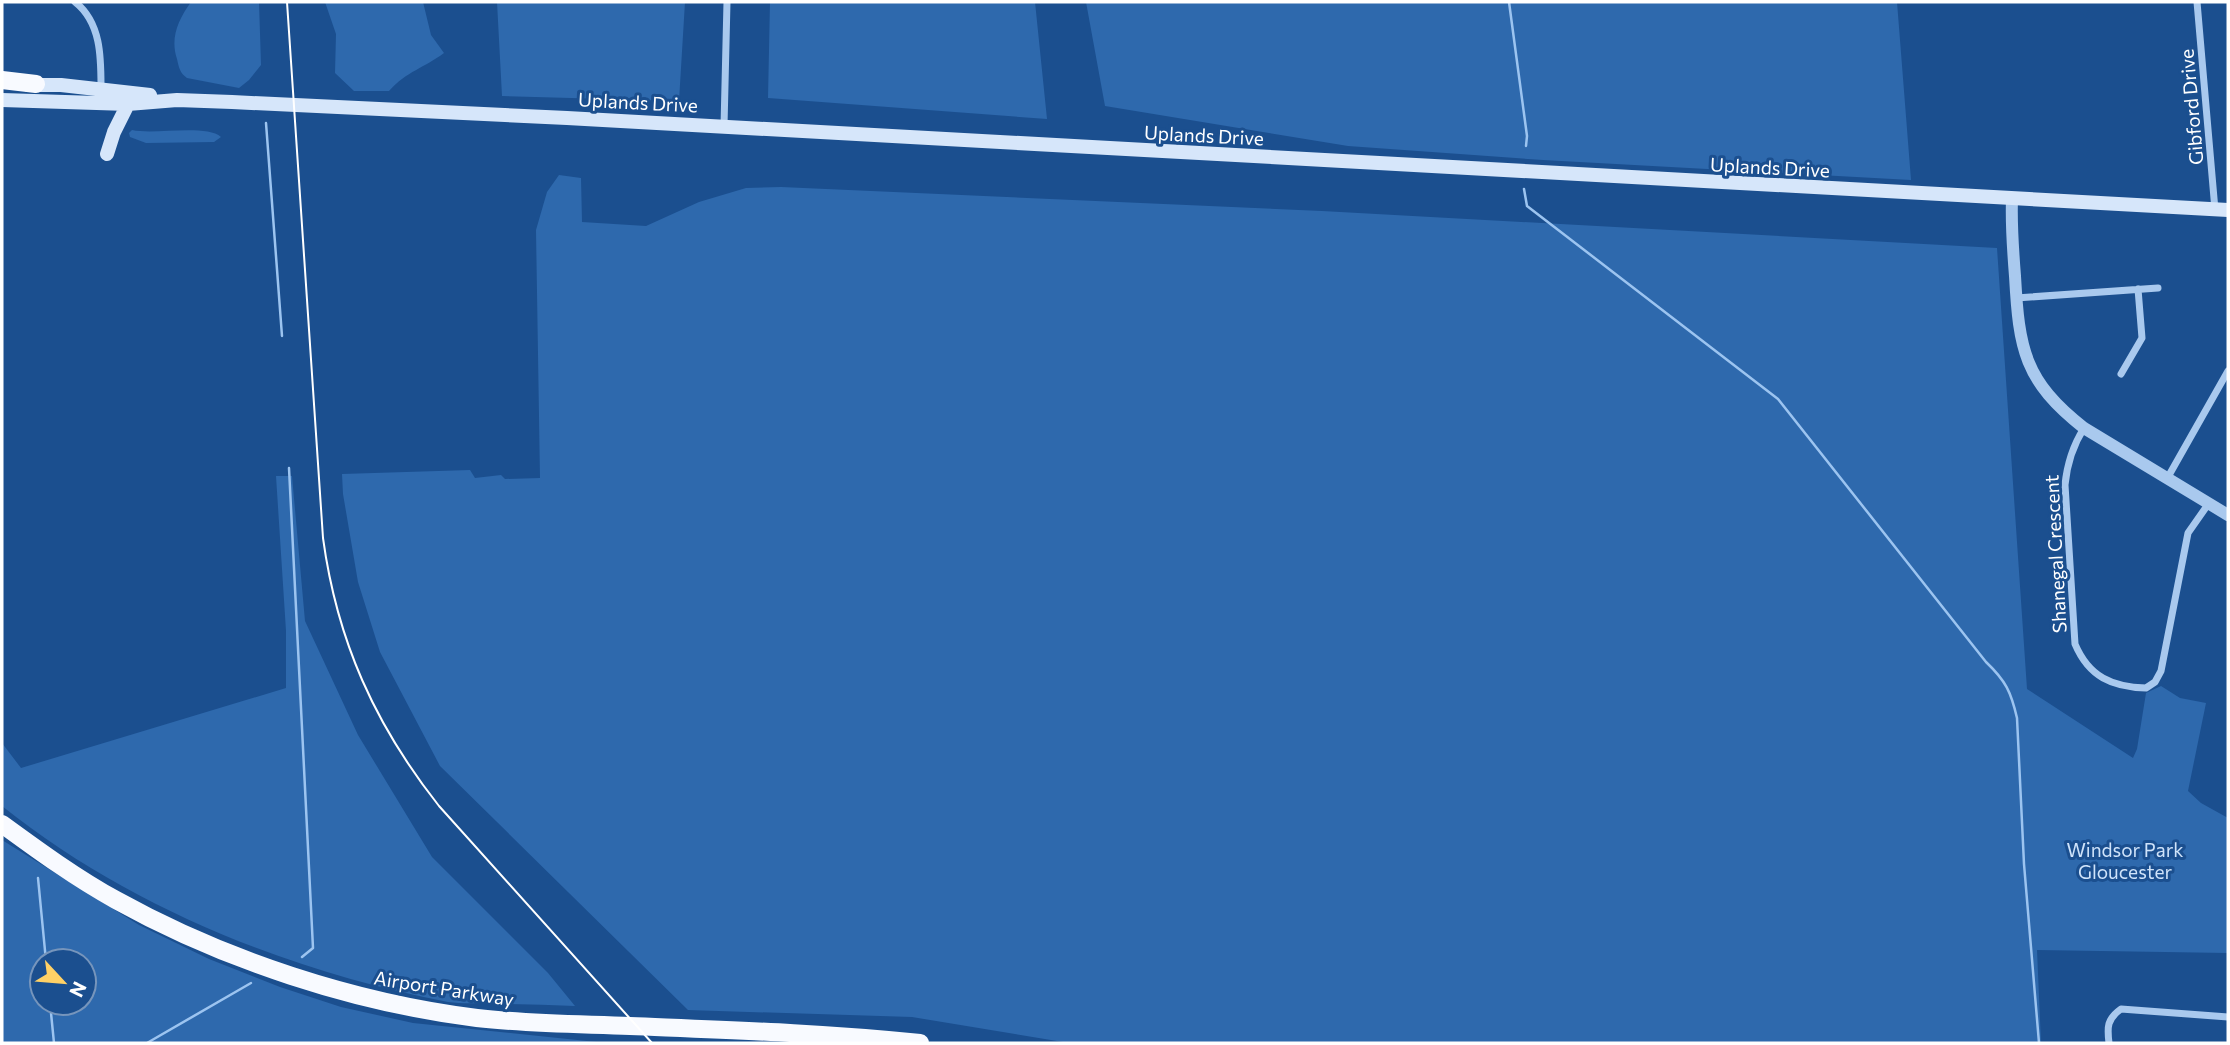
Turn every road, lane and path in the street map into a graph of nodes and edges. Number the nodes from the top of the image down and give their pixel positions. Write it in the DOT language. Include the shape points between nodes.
graph roads {
  1 [pos="75,2"];
  2 [pos="727,2"];
  3 [pos="2197,2"];
  4 [pos="2,80"];
  5 [pos="36,84"];
  6 [pos="2,86"];
  7 [pos="101,90"];
  8 [pos="2,100"];
  9 [pos="177,100"];
  10 [pos="128,104"];
  11 [pos="724,127"];
  12 [pos="107,154"];
  13 [pos="2012,200"];
  14 [pos="2222,210"];
  15 [pos="2158,288"];
  16 [pos="2138,289"];
  17 [pos="2016,298"];
  18 [pos="2228,370"];
  19 [pos="2122,374"];
  20 [pos="2084,428"];
  21 [pos="2168,477"];
  22 [pos="2209,503"];
  23 [pos="2228,515"];
  24 [pos="2,824"];
  25 [pos="2228,1017"];
  26 [pos="920,1043"];
  27 [pos="2109,1043"];
  1 -- 7 [label="street" via="93,25 100,46"];
  2 -- 11 [label="street"];
  3 -- 14 [label="street, Gibford Drive"];
  4 -- 5 [label="highway"];
  5 -- 6 [label="main road, Uplands Drive"];
  5 -- 7 [label="main road, Uplands Drive"];
  7 -- 9 [label="main road, Uplands Drive"];
  8 -- 10 [label="main road, Uplands Drive"];
  9 -- 10 [label="main road, Uplands Drive"];
  9 -- 11 [label="main road, Uplands Drive"];
  10 -- 12 [label="main road"];
  11 -- 13 [label="main road, Uplands Drive"];
  13 -- 14 [label="main road, Uplands Drive"];
  13 -- 17 [label="street"];
  15 -- 16 [label="street"];
  16 -- 17 [label="street"];
  16 -- 19 [label="street" via="2141,338"];
  17 -- 20 [label="street" via="2029,367 2048,396"];
  18 -- 21 [label="street"];
  20 -- 21 [label="street"];
  20 -- 22 [label="street, Shanegal Crescent" via="2067,464 2065,485 2075,644 2085,663 2115,685 2146,688 2161,671 2188,533"];
  21 -- 22 [label="street"];
  22 -- 23 [label="street"];
  24 -- 26 [label="highway, Airport Parkway" via="88,884 175,931 287,974 379,1001 526,1022 762,1031"];
  25 -- 27 [label="street" via="2121,1009 2107,1024"];
}
